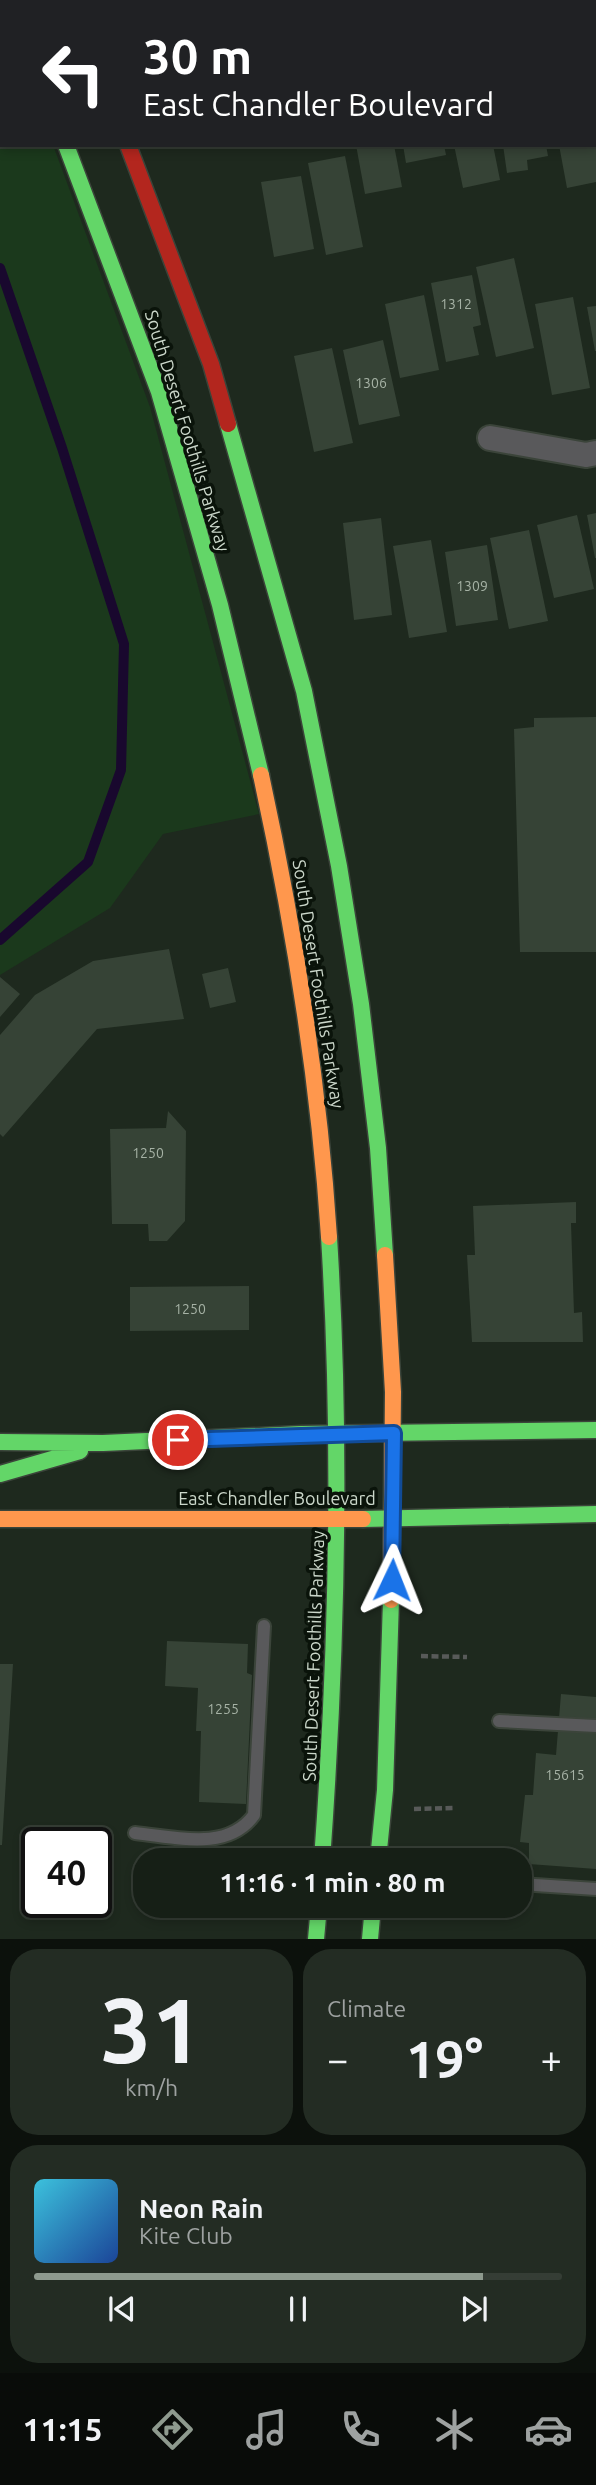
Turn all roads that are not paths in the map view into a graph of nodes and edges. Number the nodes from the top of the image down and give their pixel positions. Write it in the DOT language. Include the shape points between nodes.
graph roads {
  1 [pos="67,147"];
  2 [pos="129,147"];
  3 [pos="490,438"];
  4 [pos="596,453"];
  5 [pos="596,1430"];
  6 [pos="394,1433"];
  7 [pos="337,1434"];
  8 [pos="0,1442"];
  9 [pos="103,1443"];
  10 [pos="0,1474"];
  11 [pos="596,1514"];
  12 [pos="394,1518"];
  13 [pos="0,1519"];
  14 [pos="338,1519"];
  15 [pos="264,1626"];
  16 [pos="499,1721"];
  17 [pos="596,1726"];
  18 [pos="135,1833"];
  19 [pos="324,1848"];
  20 [pos="379,1848"];
  21 [pos="532,1885"];
  22 [pos="596,1889"];
  23 [pos="318,1918"];
  24 [pos="372,1918"];
  25 [pos="316,1939"];
  26 [pos="370,1939"];
  1 -- 7 [label="street, South Desert Foothills Parkway" via="158,390 251,723 283,874 325,1171"];
  2 -- 6 [label="street, South Desert Foothills Parkway" via="211,364 304,691 361,1004 377,1148"];
  3 -- 4 [label="street"];
  5 -- 6 [label="street"];
  6 -- 7 [label="street"];
  6 -- 12 [label="street, South Desert Foothills Parkway"];
  7 -- 9 [label="street"];
  7 -- 14 [label="street, South Desert Foothills Parkway"];
  8 -- 9 [label="street"];
  9 -- 10 [label="street"];
  11 -- 12 [label="street, East Chandler Boulevard"];
  12 -- 14 [label="street, East Chandler Boulevard"];
  12 -- 20 [label="street, South Desert Foothills Parkway"];
  13 -- 14 [label="street, East Chandler Boulevard"];
  14 -- 19 [label="street, South Desert Foothills Parkway"];
  15 -- 18 [label="lane" via="254,1815 233,1834 206,1839"];
  16 -- 17 [label="lane"];
  21 -- 22 [label="lane"];
  23 -- 25 [label="street"];
  24 -- 26 [label="street"];
}
